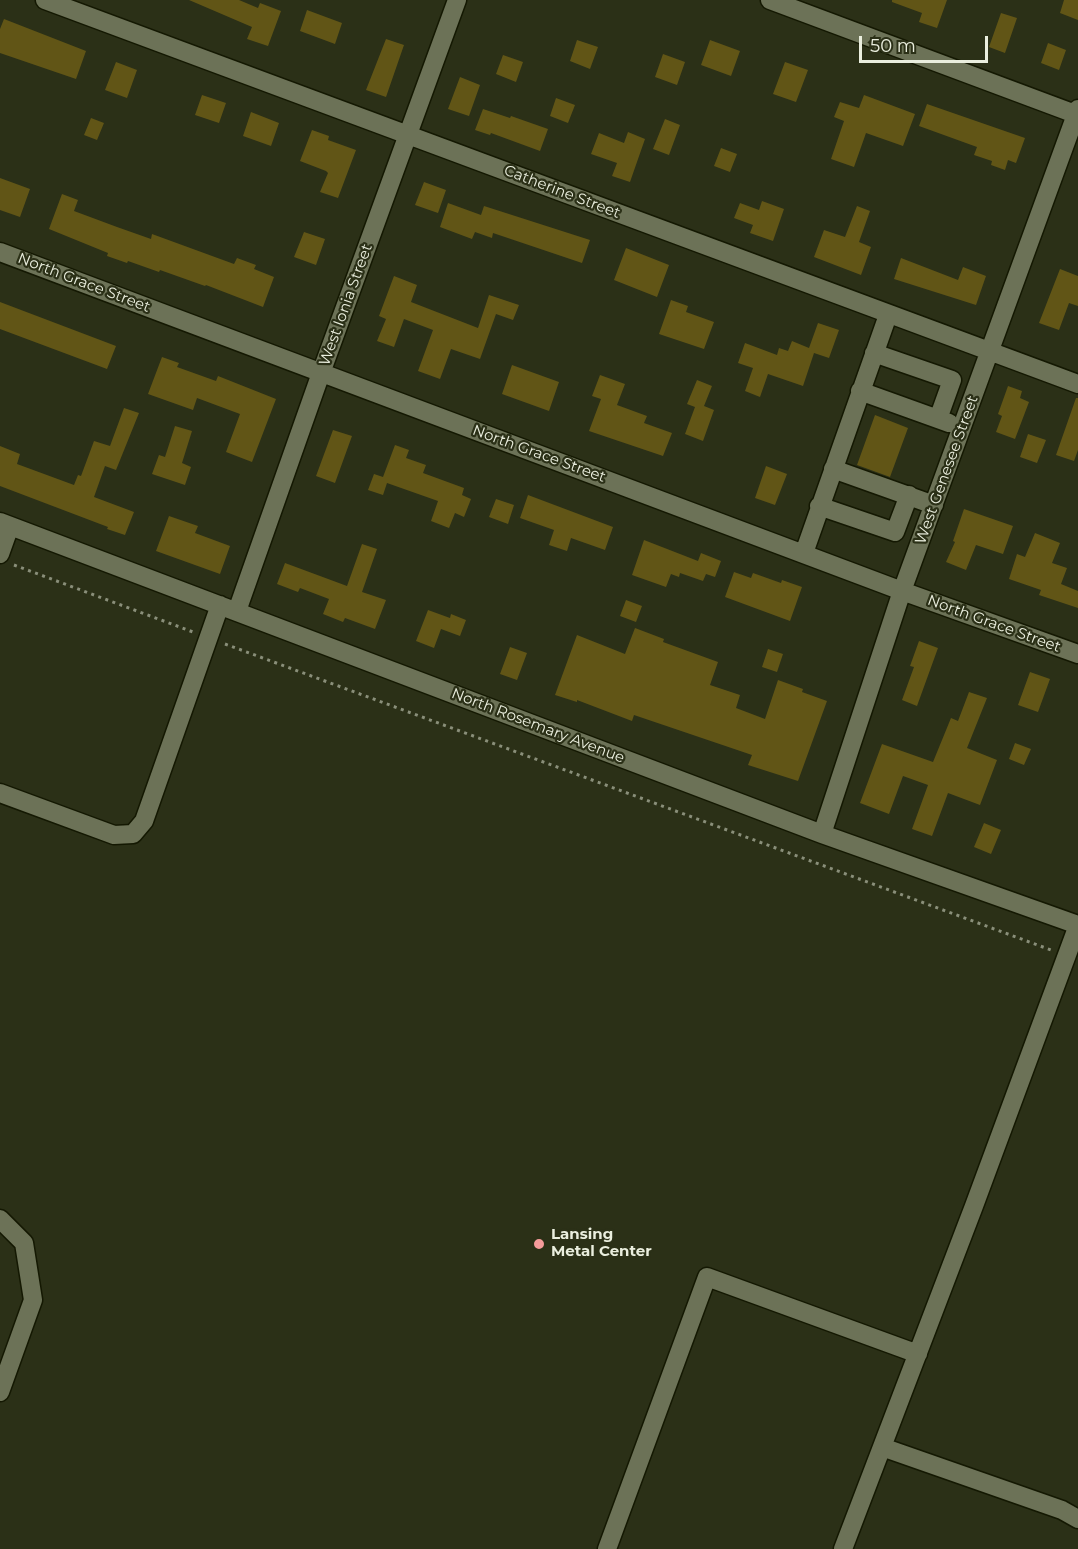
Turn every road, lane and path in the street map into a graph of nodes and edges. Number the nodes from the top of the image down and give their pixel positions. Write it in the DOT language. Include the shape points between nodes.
graph roads {
  1 [pos="45,0"];
  2 [pos="458,0"];
  3 [pos="771,0"];
  4 [pos="1077,112"];
  5 [pos="409,134"];
  6 [pos="0,252"];
  7 [pos="888,315"];
  8 [pos="990,351"];
  9 [pos="874,353"];
  10 [pos="321,373"];
  11 [pos="1078,384"];
  12 [pos="860,391"];
  13 [pos="938,419"];
  14 [pos="962,427"];
  15 [pos="833,469"];
  16 [pos="909,495"];
  17 [pos="934,504"];
  18 [pos="819,506"];
  19 [pos="5,524"];
  20 [pos="804,553"];
  21 [pos="5,559"];
  22 [pos="902,591"];
  23 [pos="229,608"];
  24 [pos="208,638"];
  25 [pos="1078,654"];
  26 [pos="0,793"];
  27 [pos="822,834"];
  28 [pos="1078,925"];
  29 [pos="1067,956"];
  30 [pos="0,1219"];
  31 [pos="918,1354"];
  32 [pos="0,1392"];
  33 [pos="882,1447"];
  34 [pos="1078,1519"];
  35 [pos="607,1549"];
  36 [pos="843,1549"];
  1 -- 5 [label="street, Catherine Street"];
  2 -- 5 [label="street, West Ionia Street"];
  3 -- 4 [label="street"];
  4 -- 8 [label="street, West Genesee Street"];
  5 -- 7 [label="street, Catherine Street"];
  5 -- 10 [label="street, West Ionia Street"];
  6 -- 10 [label="street, North Grace Street"];
  7 -- 8 [label="street, Catherine Street"];
  7 -- 9 [label="street"];
  8 -- 11 [label="street, Catherine Street"];
  8 -- 14 [label="street, West Genesee Street"];
  9 -- 12 [label="street"];
  9 -- 13 [label="street" via="952,380"];
  10 -- 20 [label="street, North Grace Street"];
  10 -- 23 [label="street, West Ionia Street"];
  12 -- 13 [label="street"];
  12 -- 15 [label="street"];
  13 -- 14 [label="street"];
  14 -- 17 [label="street, West Genesee Street"];
  15 -- 16 [label="street"];
  15 -- 18 [label="street"];
  16 -- 17 [label="street"];
  16 -- 18 [label="street" via="895,532"];
  17 -- 22 [label="street, West Genesee Street"];
  18 -- 20 [label="street"];
  19 -- 21 [label="street"];
  19 -- 23 [label="street, North Rosemary Avenue"];
  20 -- 22 [label="street, North Grace Street"];
  21 -- 24 [label="path"];
  22 -- 25 [label="street, North Grace Street"];
  22 -- 27 [label="street, West Genesee Street"];
  23 -- 24 [label="street, West Ionia Street"];
  23 -- 27 [label="street, North Rosemary Avenue"];
  24 -- 26 [label="street, West Ionia Street" via="144,821 133,834 114,835"];
  24 -- 29 [label="path"];
  27 -- 28 [label="street, North Rosemary Avenue"];
  28 -- 29 [label="street"];
  29 -- 31 [label="street"];
  30 -- 32 [label="street" via="24,1242 33,1300"];
  31 -- 33 [label="street"];
  31 -- 35 [label="street" via="707,1277"];
  33 -- 34 [label="street"];
  33 -- 36 [label="street"];
}
